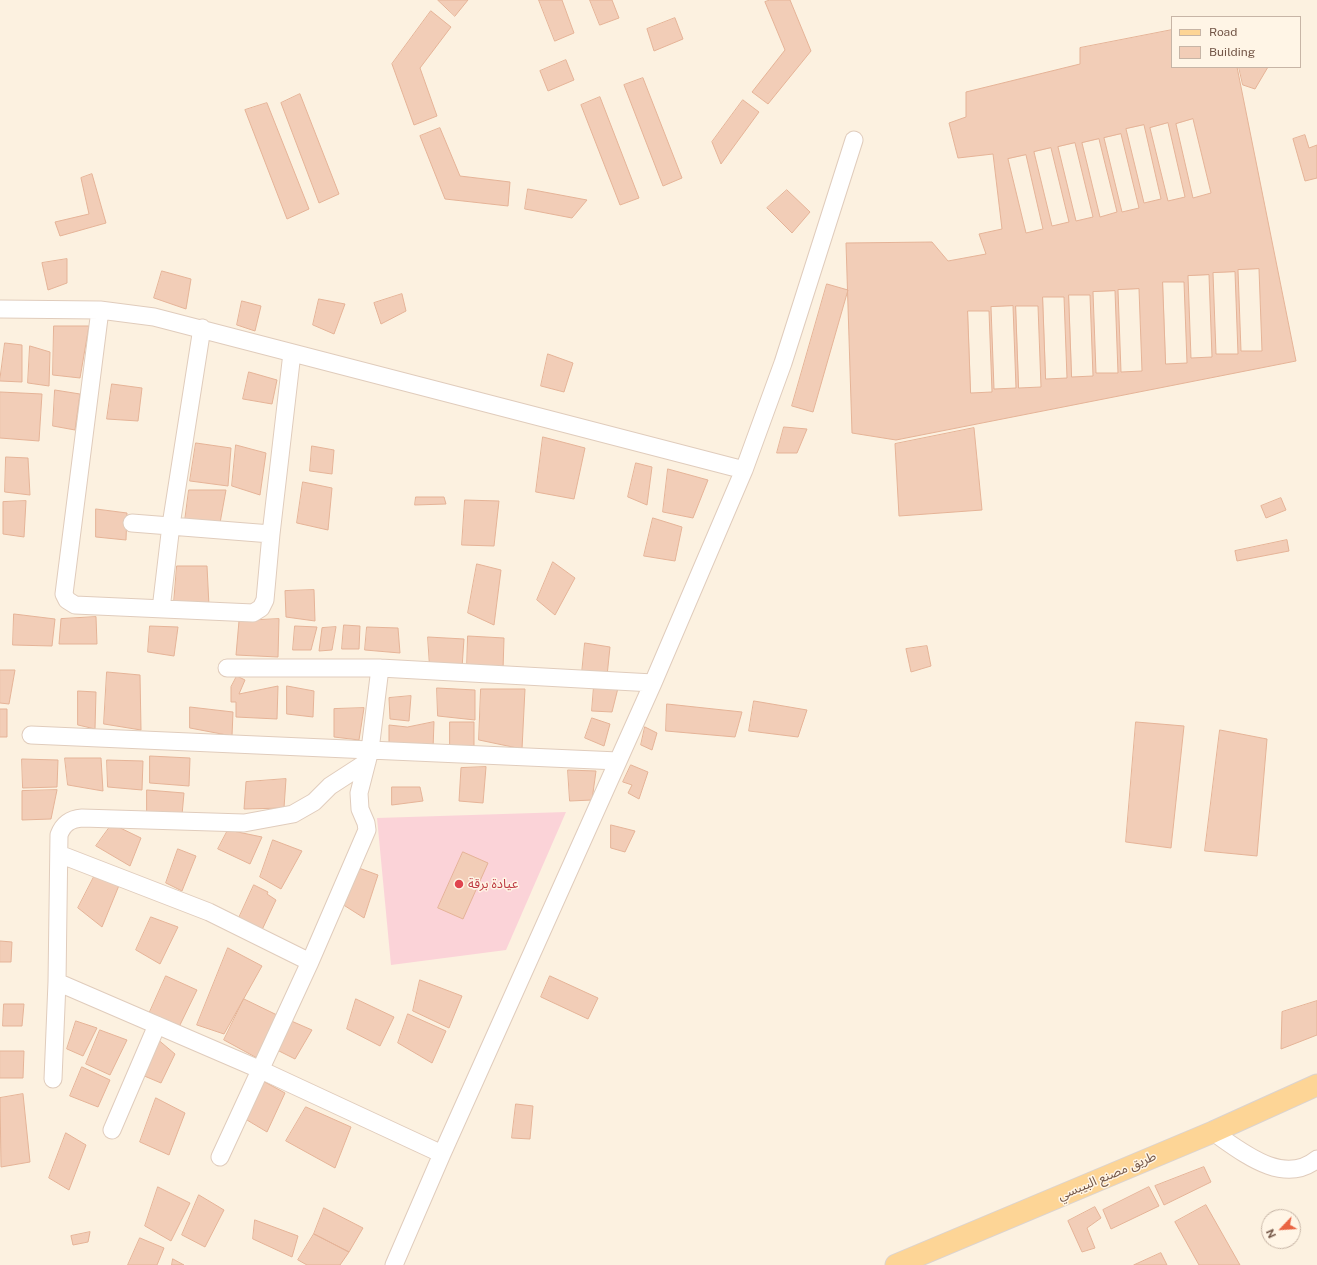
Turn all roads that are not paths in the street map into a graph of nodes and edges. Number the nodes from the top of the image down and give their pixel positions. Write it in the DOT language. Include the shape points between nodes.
graph roads {
  1 [pos="854,140"];
  2 [pos="0,309"];
  3 [pos="100,310"];
  4 [pos="202,328"];
  5 [pos="292,353"];
  6 [pos="744,470"];
  7 [pos="132,523"];
  8 [pos="172,526"];
  9 [pos="271,534"];
  10 [pos="161,609"];
  11 [pos="227,668"];
  12 [pos="380,668"];
  13 [pos="653,683"];
  14 [pos="31,735"];
  15 [pos="369,756"];
  16 [pos="618,761"];
  17 [pos="59,854"];
  18 [pos="310,962"];
  19 [pos="58,982"];
  20 [pos="158,1025"];
  21 [pos="261,1070"];
  22 [pos="52,1079"];
  23 [pos="1317,1085"];
  24 [pos="112,1130"];
  25 [pos="1213,1132"];
  26 [pos="442,1154"];
  27 [pos="220,1157"];
  28 [pos="1317,1159"];
  29 [pos="394,1265"];
  30 [pos="896,1265"];
  1 -- 6 [label="street" via="783,363"];
  2 -- 3 [label="street"];
  3 -- 4 [label="street" via="154,317"];
  3 -- 10 [label="street" via="64,594 67,600 75,605"];
  4 -- 5 [label="street"];
  4 -- 8 [label="street"];
  5 -- 6 [label="street"];
  5 -- 9 [label="street"];
  6 -- 13 [label="street"];
  7 -- 8 [label="street"];
  8 -- 9 [label="street"];
  8 -- 10 [label="street"];
  9 -- 10 [label="street" via="265,600 258,612"];
  11 -- 12 [label="street"];
  12 -- 13 [label="street"];
  12 -- 15 [label="street"];
  13 -- 16 [label="street"];
  14 -- 15 [label="street"];
  15 -- 16 [label="street"];
  15 -- 17 [label="street" via="330,786 314,802 293,814 244,823 72,819 62,828 59,835"];
  15 -- 18 [label="street" via="359,793 367,830"];
  16 -- 26 [label="street"];
  17 -- 18 [label="street" via="209,912"];
  17 -- 19 [label="street"];
  18 -- 21 [label="street"];
  19 -- 20 [label="street"];
  19 -- 22 [label="street"];
  20 -- 21 [label="street"];
  20 -- 24 [label="street"];
  21 -- 26 [label="street"];
  21 -- 27 [label="street"];
  23 -- 25 [label="main road, طريق مصنع البيبسي"];
  25 -- 28 [label="street" via="1260,1164 1289,1170 1311,1164"];
  25 -- 30 [label="main road, طريق مصنع البيبسي"];
  26 -- 29 [label="street"];
}
